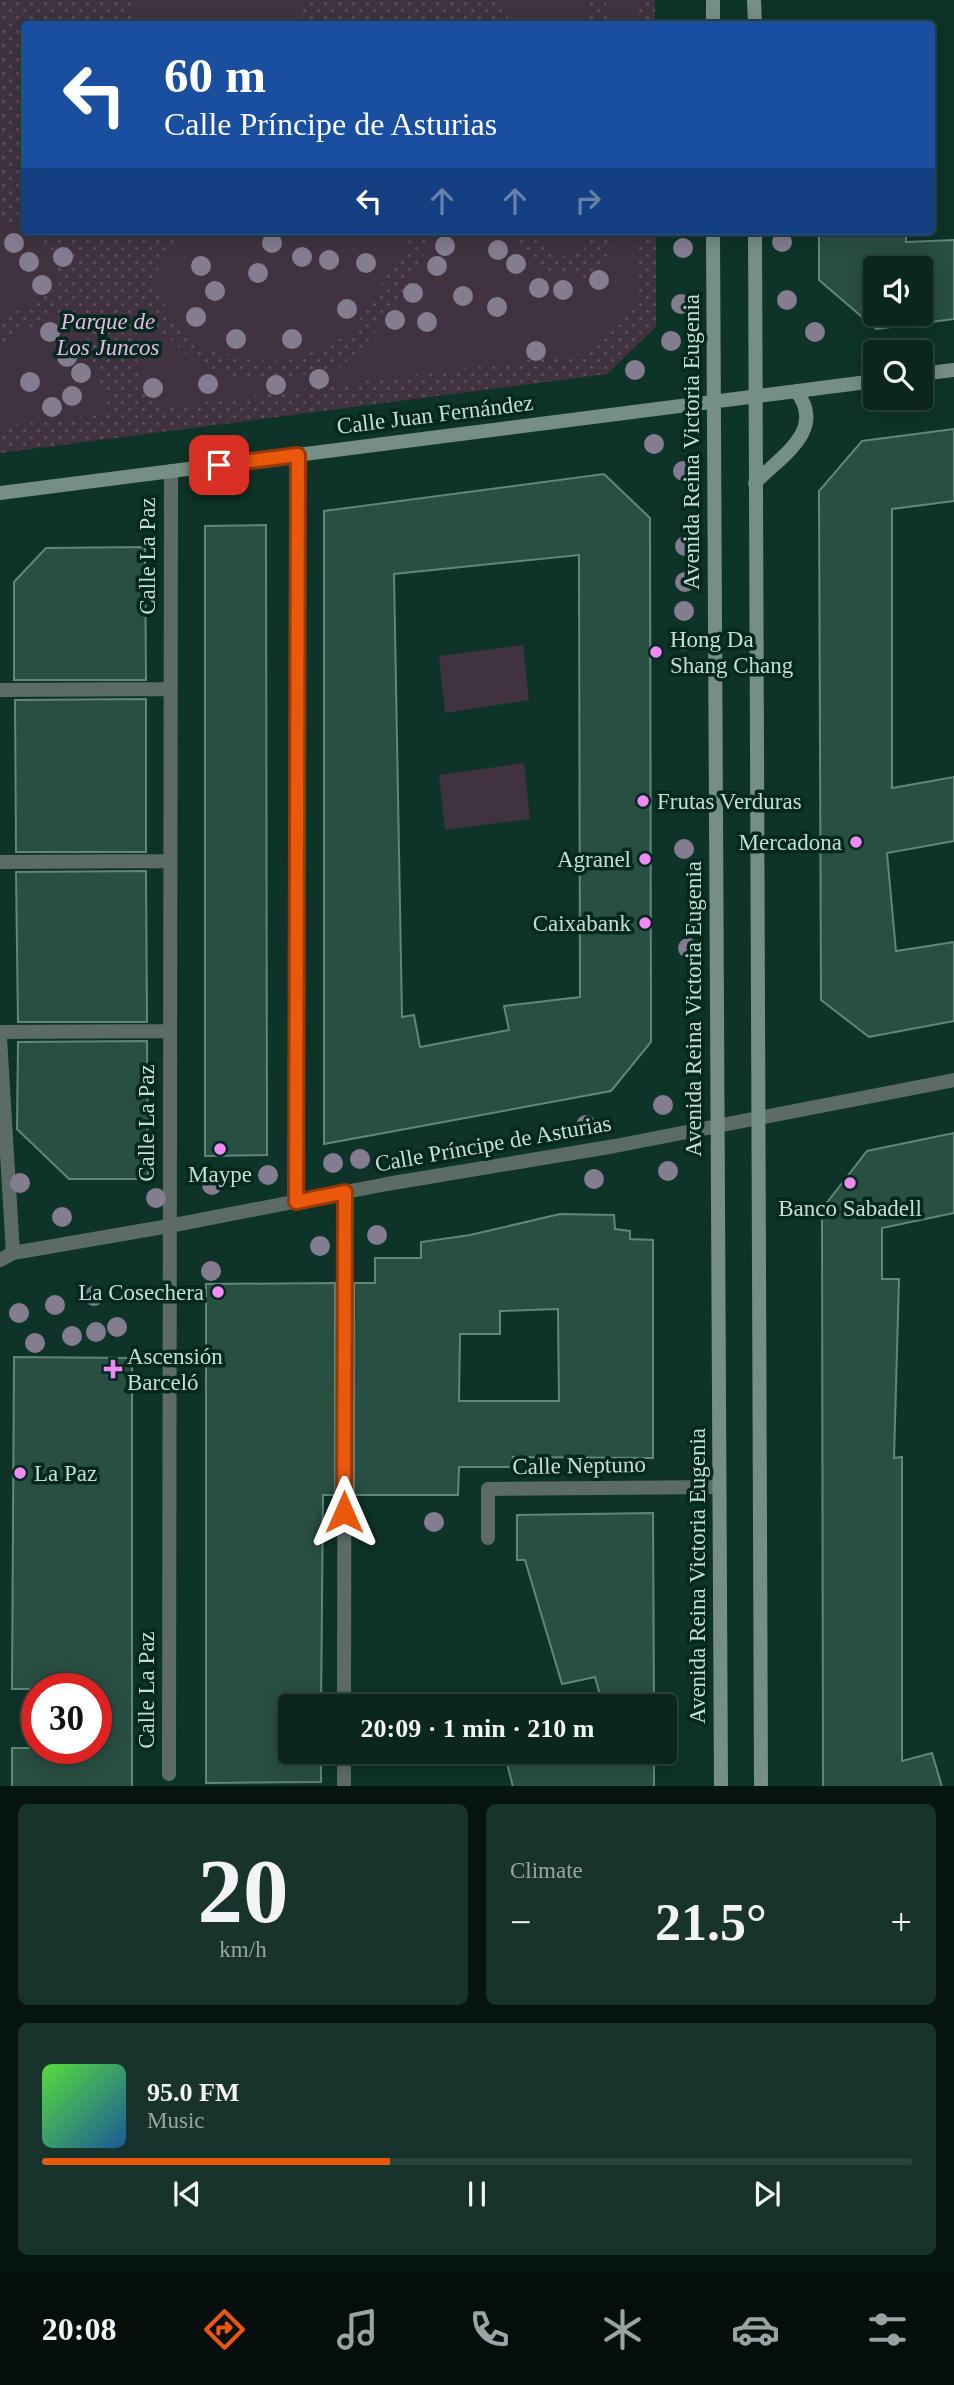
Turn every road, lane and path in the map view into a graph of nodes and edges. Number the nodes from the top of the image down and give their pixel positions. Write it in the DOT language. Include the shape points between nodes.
graph roads {
  1 [pos="713,0"];
  2 [pos="754,0"];
  3 [pos="713,21"];
  4 [pos="755,21"];
  5 [pos="713,235"];
  6 [pos="755,235"];
  7 [pos="954,370"];
  8 [pos="933,372"];
  9 [pos="863,383"];
  10 [pos="796,391"];
  11 [pos="755,396"];
  12 [pos="714,401"];
  13 [pos="298,455"];
  14 [pos="170,471"];
  15 [pos="755,483"];
  16 [pos="0,494"];
  17 [pos="169,689"];
  18 [pos="0,690"];
  19 [pos="169,861"];
  20 [pos="0,862"];
  21 [pos="169,1031"];
  22 [pos="0,1032"];
  23 [pos="0,1038"];
  24 [pos="954,1080"];
  25 [pos="757,1119"];
  26 [pos="717,1126"];
  27 [pos="345,1192"];
  28 [pos="296,1202"];
  29 [pos="169,1226"];
  30 [pos="6,1256"];
  31 [pos="719,1487"];
  32 [pos="488,1538"];
  33 [pos="344,1694"];
  34 [pos="344,1764"];
  35 [pos="169,1774"];
  36 [pos="344,1786"];
  37 [pos="720,1786"];
  38 [pos="761,1786"];
  1 -- 3 [label="main road"];
  2 -- 4 [label="main road"];
  5 -- 12 [label="main road, Avenida Reina Victoria Eugenia"];
  6 -- 11 [label="main road"];
  7 -- 8 [label="main road"];
  9 -- 10 [label="main road, Calle Juan Fernández"];
  10 -- 11 [label="main road, Calle Juan Fernández"];
  10 -- 15 [label="main road" via="804,409 800,439"];
  11 -- 12 [label="main road, Calle Juan Fernández"];
  11 -- 15 [label="main road"];
  12 -- 13 [label="main road, Calle Juan Fernández"];
  12 -- 26 [label="main road, Avenida Reina Victoria Eugenia"];
  13 -- 14 [label="main road, Calle Juan Fernández"];
  13 -- 28 [label="street"];
  14 -- 16 [label="main road, Calle Juan Fernández"];
  14 -- 17 [label="street, Calle La Paz"];
  15 -- 25 [label="main road"];
  17 -- 18 [label="street"];
  17 -- 19 [label="street, Calle La Paz"];
  19 -- 20 [label="street"];
  19 -- 21 [label="street, Calle La Paz"];
  21 -- 22 [label="street"];
  21 -- 29 [label="street, Calle La Paz"];
  23 -- 30 [label="street"];
  24 -- 25 [label="street, Calle Príncipe de Asturias"];
  25 -- 26 [label="street, Calle Príncipe de Asturias"];
  25 -- 38 [label="main road"];
  26 -- 27 [label="street, Calle Príncipe de Asturias"];
  26 -- 31 [label="main road, Avenida Reina Victoria Eugenia"];
  27 -- 28 [label="street, Calle Príncipe de Asturias"];
  27 -- 33 [label="street"];
  28 -- 29 [label="street, Calle Príncipe de Asturias"];
  29 -- 30 [label="street, Calle Príncipe de Asturias"];
  29 -- 35 [label="street, Calle La Paz"];
  31 -- 32 [label="street, Calle Neptuno" via="488,1489"];
  31 -- 37 [label="main road, Avenida Reina Victoria Eugenia"];
  34 -- 36 [label="street"];
}
